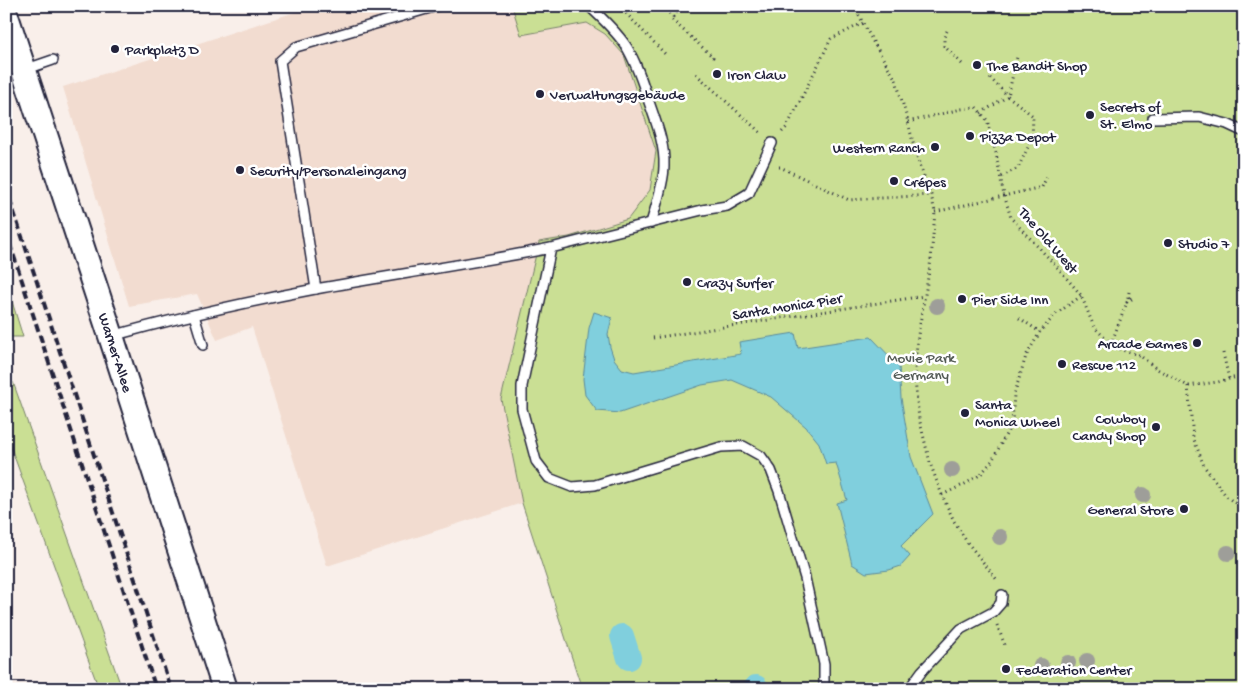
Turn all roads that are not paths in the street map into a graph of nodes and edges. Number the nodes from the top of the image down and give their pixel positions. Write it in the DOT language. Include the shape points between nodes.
graph roads {
  1 [pos="437,6"];
  2 [pos="589,6"];
  3 [pos="6,16"];
  4 [pos="53,60"];
  5 [pos="24,70"];
  6 [pos="1153,118"];
  7 [pos="1244,132"];
  8 [pos="772,143"];
  9 [pos="651,223"];
  10 [pos="551,248"];
  11 [pos="316,289"];
  12 [pos="194,315"];
  13 [pos="111,336"];
  14 [pos="203,345"];
  15 [pos="1002,595"];
  16 [pos="225,689"];
  17 [pos="824,689"];
  18 [pos="909,689"];
  1 -- 11 [label="lane" via="296,47 280,61"];
  2 -- 9 [label="lane" via="625,45 636,64 657,126 664,167"];
  3 -- 5 [label="street, Warner-Allee"];
  4 -- 5 [label="lane"];
  5 -- 13 [label="street, Warner-Allee"];
  6 -- 7 [label="lane" via="1199,117"];
  8 -- 9 [label="lane" via="749,194 727,206"];
  9 -- 10 [label="lane"];
  10 -- 11 [label="lane"];
  10 -- 17 [label="lane" via="522,386 522,408 536,461 549,478 572,487 594,485 722,446 743,446 761,456 779,491 804,578 824,664"];
  11 -- 12 [label="lane"];
  12 -- 13 [label="lane"];
  12 -- 14 [label="lane"];
  13 -- 16 [label="street, Warner-Allee"];
  15 -- 18 [label="lane" via="1001,603 961,630"];
}
